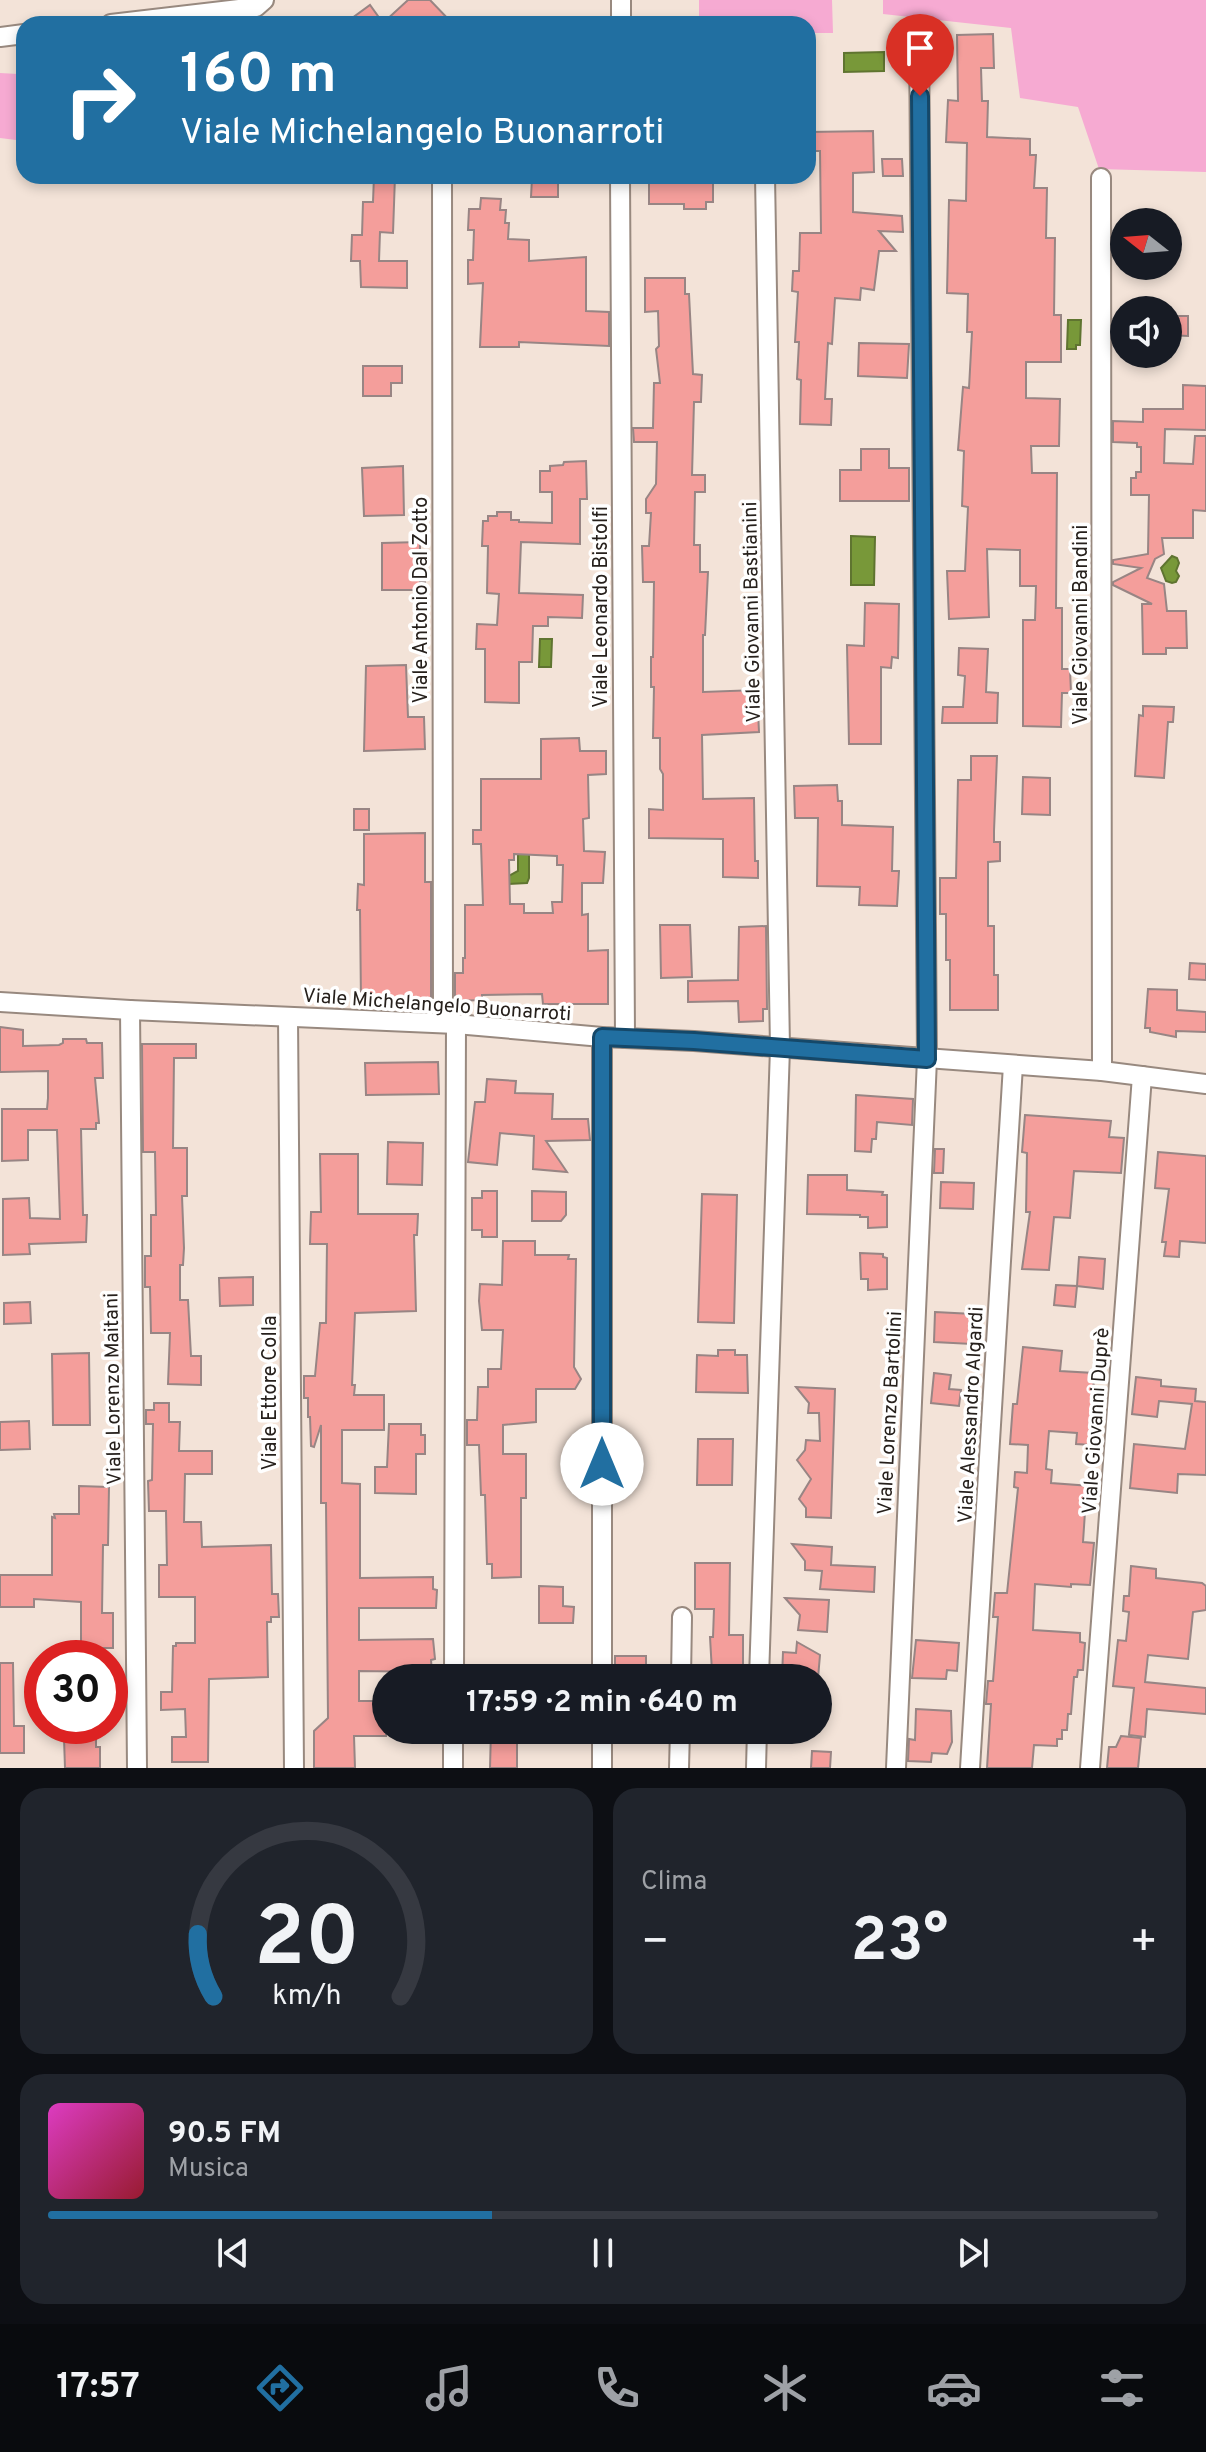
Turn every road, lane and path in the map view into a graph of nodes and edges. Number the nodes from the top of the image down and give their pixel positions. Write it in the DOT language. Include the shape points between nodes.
graph roads {
  1 [pos="264,0"];
  2 [pos="179,16"];
  3 [pos="919,34"];
  4 [pos="1101,178"];
  5 [pos="442,184"];
  6 [pos="620,184"];
  7 [pos="765,184"];
  8 [pos="0,1002"];
  9 [pos="130,1010"];
  10 [pos="288,1017"];
  11 [pos="449,1023"];
  12 [pos="602,1037"];
  13 [pos="625,1038"];
  14 [pos="780,1048"];
  15 [pos="927,1059"];
  16 [pos="1013,1065"];
  17 [pos="1102,1071"];
  18 [pos="1142,1076"];
  19 [pos="1206,1084"];
  20 [pos="682,1617"];
  21 [pos="454,1664"];
  22 [pos="602,1664"];
  23 [pos="681,1664"];
  24 [pos="759,1664"];
  25 [pos="453,1744"];
  26 [pos="602,1744"];
  27 [pos="680,1744"];
  28 [pos="757,1744"];
  29 [pos="137,1768"];
  30 [pos="294,1768"];
  31 [pos="453,1768"];
  32 [pos="602,1768"];
  33 [pos="679,1768"];
  34 [pos="756,1768"];
  35 [pos="896,1768"];
  36 [pos="970,1768"];
  37 [pos="1090,1768"];
  1 -- 2 [label="street" via="256,7"];
  3 -- 15 [label="street, Viale Lorenzo Bartolini"];
  4 -- 17 [label="street, Viale Giovanni Bandini"];
  5 -- 11 [label="street, Viale Antonio Dal Zotto"];
  6 -- 13 [label="street, Viale Leonardo Bistolfi"];
  7 -- 14 [label="street, Viale Giovanni Bastianini"];
  8 -- 9 [label="street, Viale Michelangelo Buonarroti"];
  9 -- 10 [label="street, Viale Michelangelo Buonarroti"];
  9 -- 29 [label="street, Viale Lorenzo Maitani"];
  10 -- 11 [label="street, Viale Michelangelo Buonarroti"];
  10 -- 30 [label="street, Viale Ettore Colla"];
  11 -- 12 [label="street, Viale Michelangelo Buonarroti"];
  11 -- 21 [label="street, Viale Antonio Dal Zotto"];
  12 -- 13 [label="street, Viale Michelangelo Buonarroti"];
  12 -- 22 [label="street"];
  13 -- 14 [label="street, Viale Michelangelo Buonarroti"];
  14 -- 15 [label="street, Viale Michelangelo Buonarroti"];
  14 -- 24 [label="street, Viale Giovanni Bastianini"];
  15 -- 16 [label="street, Viale Michelangelo Buonarroti"];
  15 -- 35 [label="street, Viale Lorenzo Bartolini"];
  16 -- 17 [label="street, Viale Michelangelo Buonarroti"];
  16 -- 36 [label="street, Viale Alessandro Algardi"];
  17 -- 18 [label="street, Viale Michelangelo Buonarroti"];
  18 -- 19 [label="street, Viale Michelangelo Buonarroti"];
  18 -- 37 [label="street, Viale Giovanni Duprè"];
  20 -- 23 [label="street"];
  25 -- 31 [label="street"];
  26 -- 32 [label="street"];
  27 -- 33 [label="street"];
  28 -- 34 [label="street"];
}
